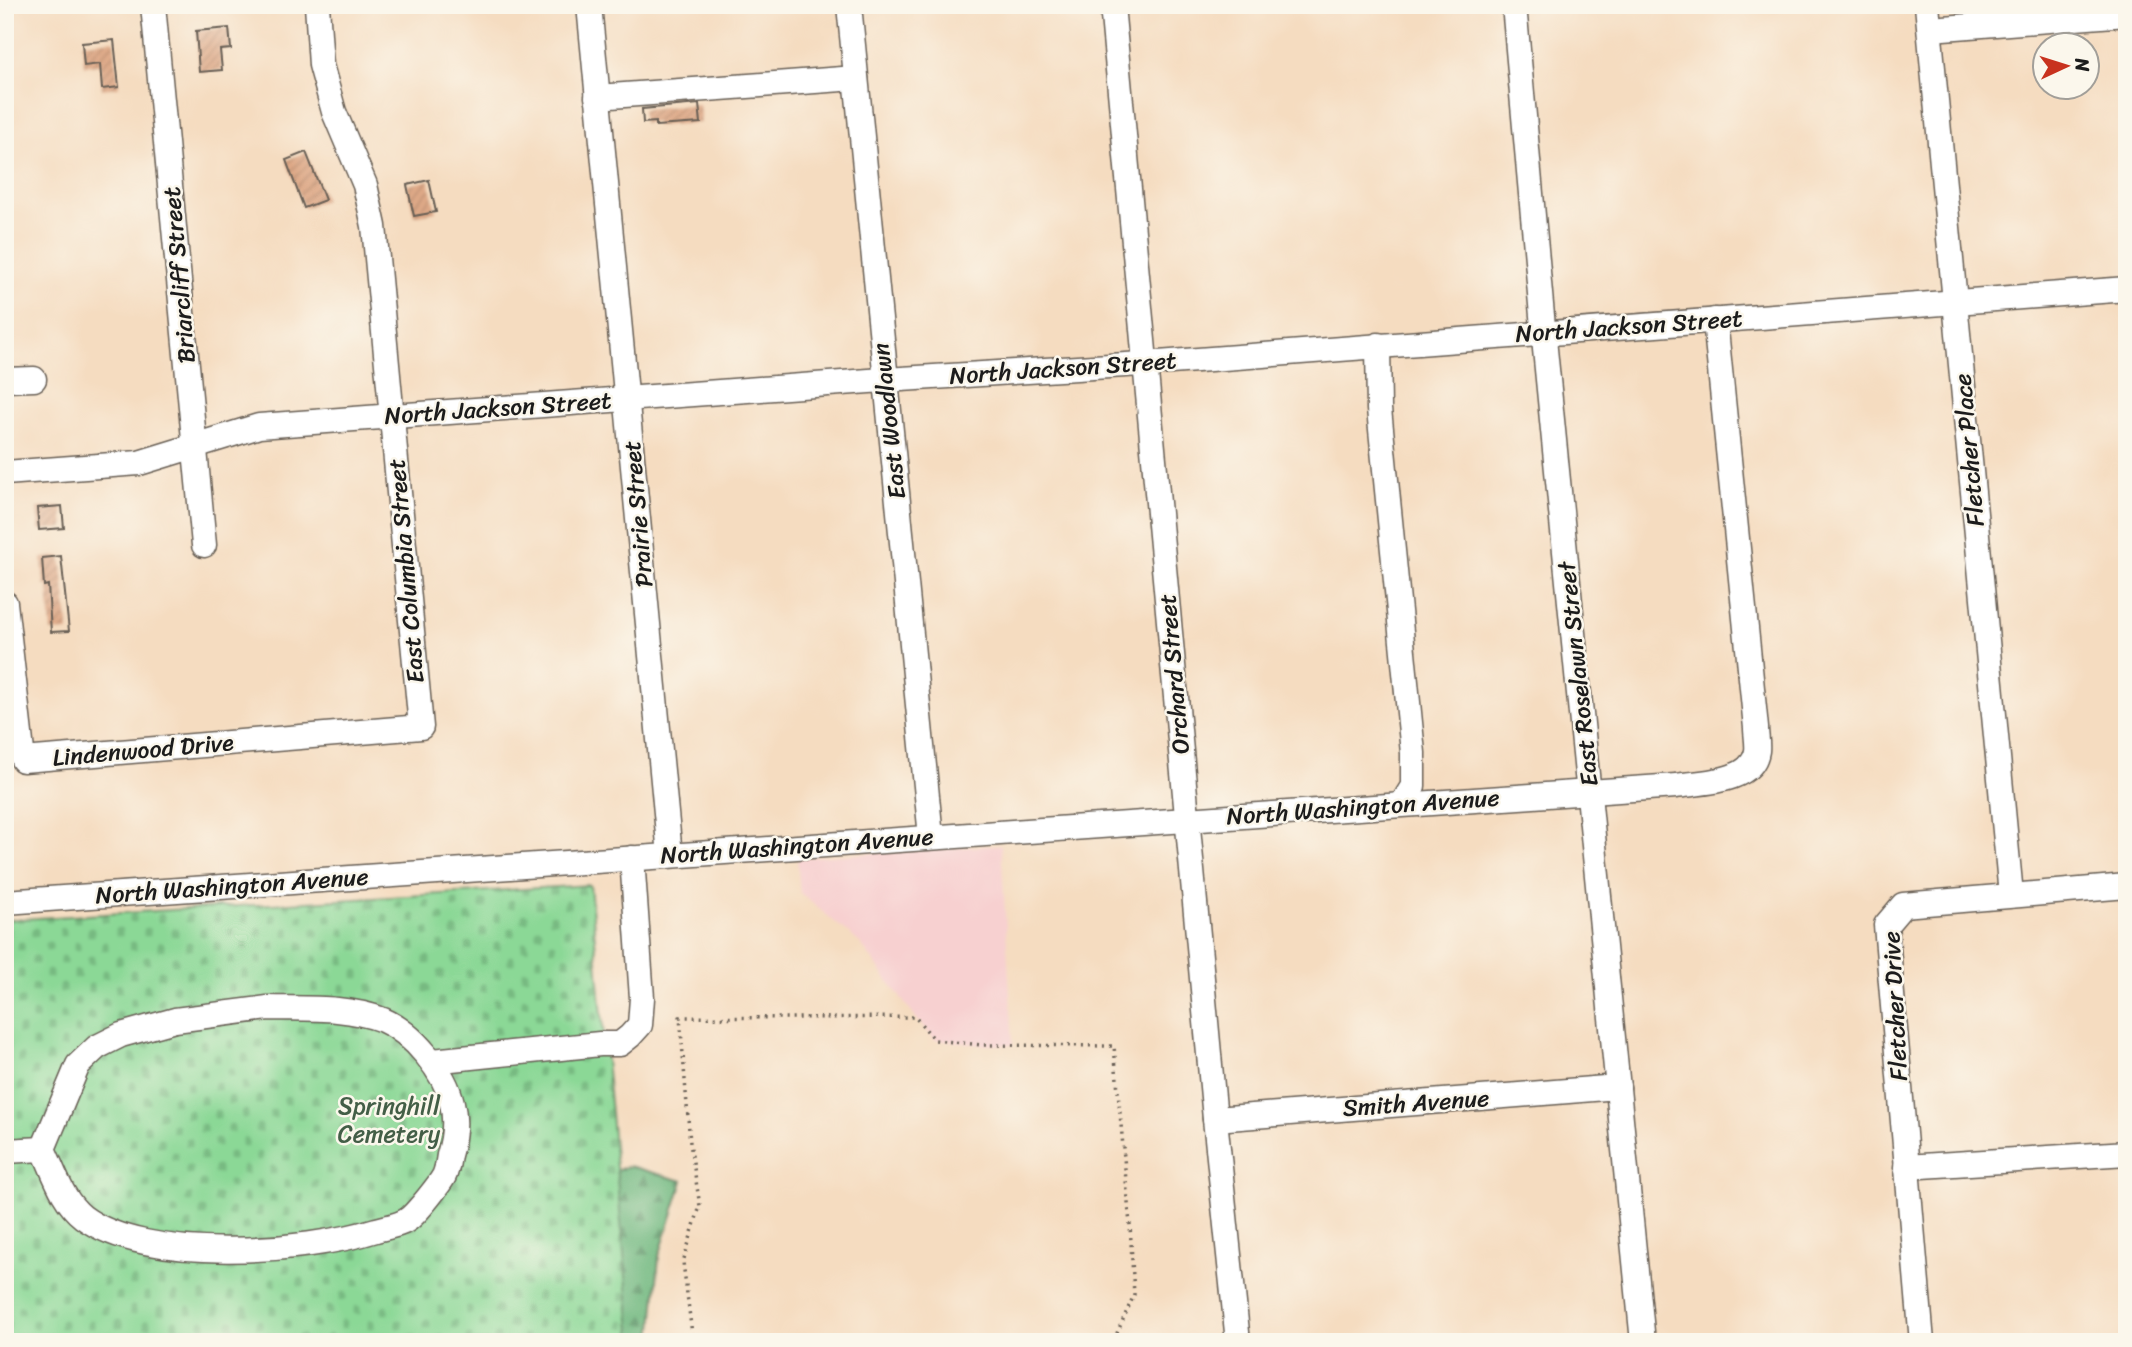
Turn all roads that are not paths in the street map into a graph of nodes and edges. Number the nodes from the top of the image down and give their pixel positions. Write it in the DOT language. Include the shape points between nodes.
graph roads {
  1 [pos="153,5"];
  2 [pos="317,5"];
  3 [pos="589,5"];
  4 [pos="849,5"];
  5 [pos="1112,5"];
  6 [pos="1514,5"];
  7 [pos="2127,14"];
  8 [pos="1929,17"];
  9 [pos="856,78"];
  10 [pos="597,97"];
  11 [pos="2127,289"];
  12 [pos="1955,301"];
  13 [pos="1715,320"];
  14 [pos="1544,332"];
  15 [pos="1378,345"];
  16 [pos="1145,364"];
  17 [pos="34,379"];
  18 [pos="5,380"];
  19 [pos="884,380"];
  20 [pos="627,400"];
  21 [pos="392,415"];
  22 [pos="195,445"];
  23 [pos="5,473"];
  24 [pos="204,545"];
  25 [pos="5,603"];
  26 [pos="421,727"];
  27 [pos="1589,791"];
  28 [pos="1402,804"];
  29 [pos="1187,820"];
  30 [pos="930,837"];
  31 [pos="670,855"];
  32 [pos="632,858"];
  33 [pos="2127,886"];
  34 [pos="2011,895"];
  35 [pos="5,902"];
  36 [pos="432,1061"];
  37 [pos="1618,1087"];
  38 [pos="1215,1119"];
  39 [pos="43,1149"];
  40 [pos="5,1151"];
  41 [pos="2127,1153"];
  42 [pos="1906,1167"];
  43 [pos="1238,1342"];
  44 [pos="1643,1342"];
  45 [pos="1922,1342"];
  1 -- 22 [label="street, Briarcliff Street"];
  2 -- 21 [label="street, East Columbia Street" via="321,65 334,112 365,185 374,226"];
  3 -- 10 [label="street, Prairie Street"];
  4 -- 9 [label="street, East Woodlawn"];
  5 -- 16 [label="street, Orchard Street"];
  6 -- 14 [label="street, East Roselawn Street"];
  7 -- 8 [label="street"];
  8 -- 12 [label="street, Fletcher Place"];
  9 -- 10 [label="street"];
  9 -- 19 [label="street, East Woodlawn"];
  10 -- 20 [label="street, Prairie Street"];
  11 -- 12 [label="street, North Jackson Street"];
  12 -- 13 [label="street, North Jackson Street"];
  12 -- 34 [label="street, Fletcher Place"];
  13 -- 14 [label="street, North Jackson Street"];
  13 -- 27 [label="street, North Washington Avenue" via="1757,752 1748,769 1728,778"];
  14 -- 15 [label="street, North Jackson Street"];
  14 -- 27 [label="street, East Roselawn Street"];
  15 -- 16 [label="street, North Jackson Street"];
  15 -- 28 [label="street" via="1379,409 1413,753 1413,786"];
  16 -- 19 [label="street, North Jackson Street"];
  16 -- 29 [label="street, Orchard Street"];
  17 -- 18 [label="street"];
  19 -- 20 [label="street, North Jackson Street"];
  19 -- 30 [label="street, East Woodlawn"];
  20 -- 21 [label="street, North Jackson Street"];
  20 -- 31 [label="street, Prairie Street"];
  21 -- 22 [label="street, North Jackson Street" via="259,426"];
  21 -- 26 [label="street, East Columbia Street"];
  22 -- 23 [label="street, North Jackson Street" via="139,463"];
  22 -- 24 [label="street, Briarcliff Street"];
  25 -- 26 [label="street, Lindenwood Drive" via="23,760"];
  27 -- 28 [label="street, North Washington Avenue"];
  27 -- 37 [label="street, East Roselawn Street"];
  28 -- 29 [label="street, North Washington Avenue"];
  29 -- 30 [label="street, North Washington Avenue"];
  29 -- 38 [label="street, Orchard Street"];
  30 -- 31 [label="street, North Washington Avenue"];
  31 -- 32 [label="street, North Washington Avenue"];
  32 -- 35 [label="street, North Washington Avenue"];
  32 -- 36 [label="street" via="642,998 640,1025 630,1036 620,1044"];
  33 -- 34 [label="street, Fletcher Drive"];
  34 -- 42 [label="street, Fletcher Drive" via="1903,905 1886,925"];
  36 -- 39 [label="street" via="405,1033 345,1010 268,1008 175,1020 96,1047 78,1065"];
  36 -- 39 [label="street" via="452,1101 454,1120 444,1176 409,1220 361,1235 304,1246 195,1250 149,1244 82,1216 67,1201"];
  37 -- 38 [label="street, Smith Avenue"];
  37 -- 44 [label="street, East Roselawn Street"];
  38 -- 43 [label="street, Orchard Street"];
  39 -- 40 [label="street"];
  41 -- 42 [label="street"];
  42 -- 45 [label="street, Fletcher Drive"];
}
